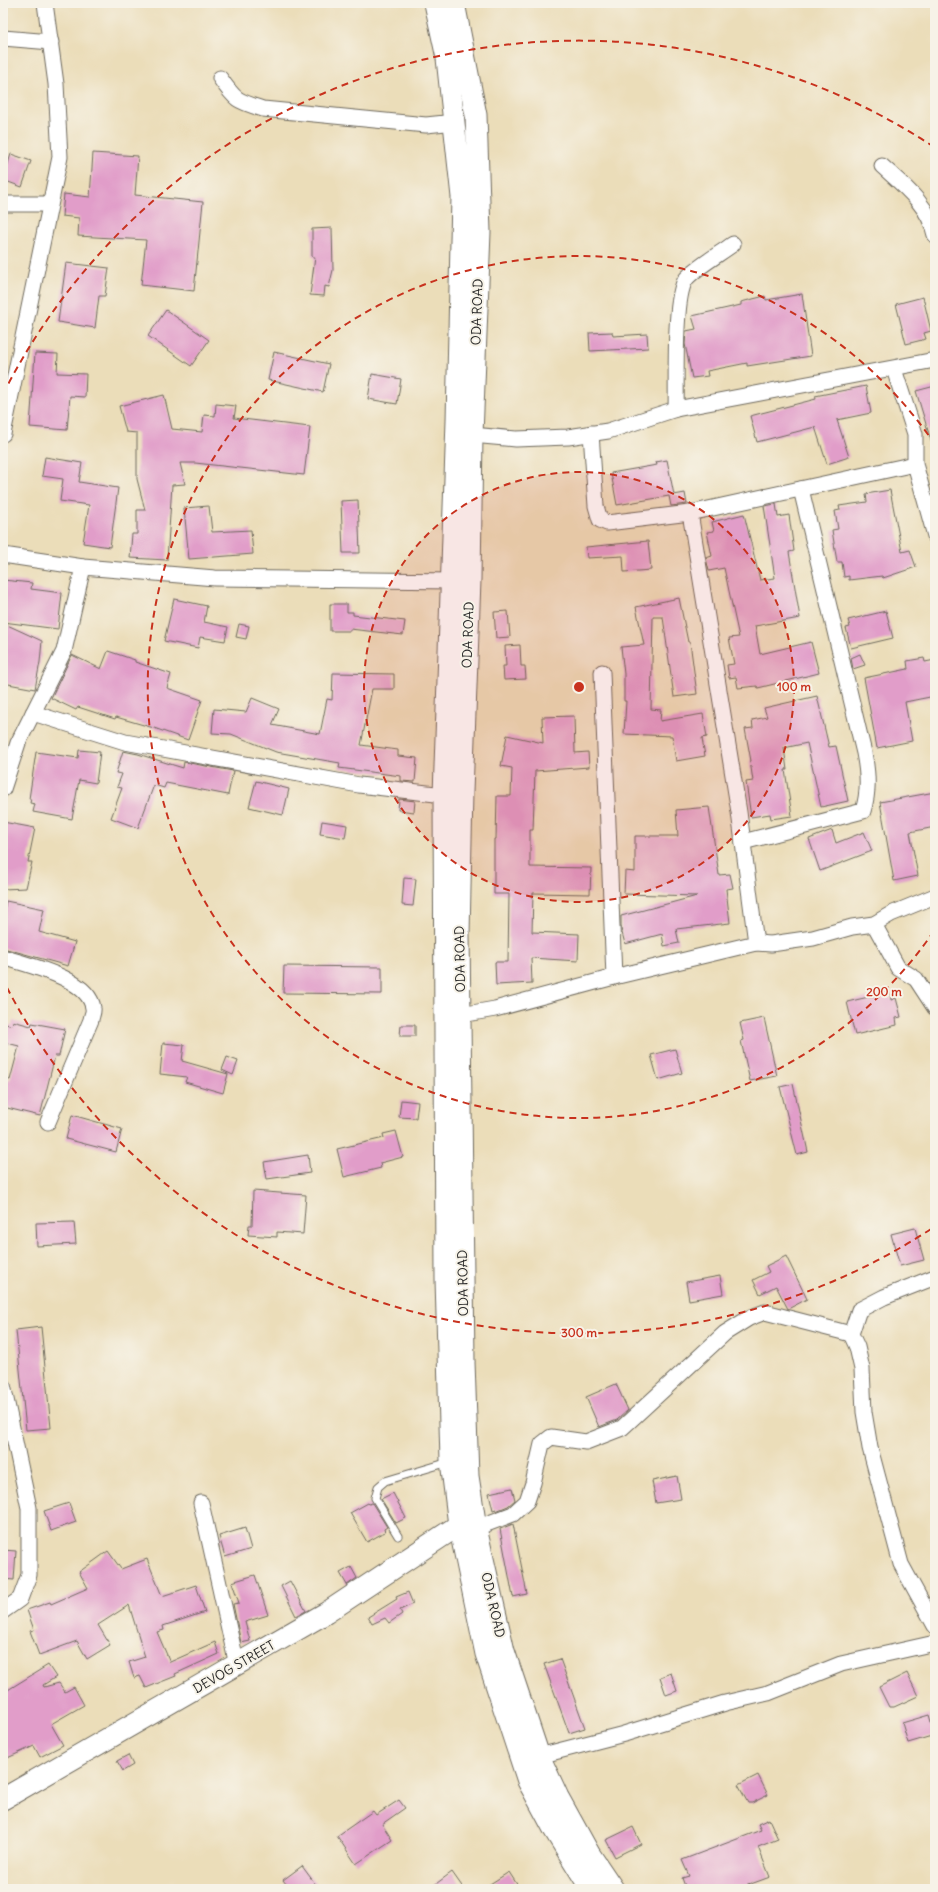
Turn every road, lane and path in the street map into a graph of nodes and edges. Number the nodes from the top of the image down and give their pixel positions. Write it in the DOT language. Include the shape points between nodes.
graph roads {
  1 [pos="45,3"];
  2 [pos="435,3"];
  3 [pos="454,3"];
  4 [pos="3,38"];
  5 [pos="51,42"];
  6 [pos="220,78"];
  7 [pos="454,122"];
  8 [pos="882,166"];
  9 [pos="3,204"];
  10 [pos="50,204"];
  11 [pos="935,235"];
  12 [pos="733,244"];
  13 [pos="468,309"];
  14 [pos="935,360"];
  15 [pos="894,369"];
  16 [pos="676,409"];
  17 [pos="591,433"];
  18 [pos="3,434"];
  19 [pos="472,435"];
  20 [pos="915,464"];
  21 [pos="801,489"];
  22 [pos="690,513"];
  23 [pos="935,536"];
  24 [pos="3,555"];
  25 [pos="84,567"];
  26 [pos="452,581"];
  27 [pos="602,672"];
  28 [pos="33,713"];
  29 [pos="3,789"];
  30 [pos="444,795"];
  31 [pos="743,842"];
  32 [pos="935,896"];
  33 [pos="874,924"];
  34 [pos="756,943"];
  35 [pos="3,957"];
  36 [pos="614,977"];
  37 [pos="935,1008"];
  38 [pos="461,1015"];
  39 [pos="48,1122"];
  40 [pos="935,1277"];
  41 [pos="851,1334"];
  42 [pos="3,1385"];
  43 [pos="451,1461"];
  44 [pos="201,1503"];
  45 [pos="468,1527"];
  46 [pos="398,1536"];
  47 [pos="3,1611"];
  48 [pos="935,1626"];
  49 [pos="935,1643"];
  50 [pos="237,1665"];
  51 [pos="539,1756"];
  52 [pos="3,1800"];
  53 [pos="591,1889"];
  54 [pos="613,1889"];
  1 -- 5 [label="street"];
  2 -- 7 [label="street, ODA ROAD" via="447,58"];
  3 -- 13 [label="street, ODA ROAD" via="476,115 480,232"];
  4 -- 5 [label="street"];
  5 -- 10 [label="street" via="60,156"];
  6 -- 7 [label="street" via="233,98 264,109 411,124"];
  7 -- 13 [label="street, ODA ROAD" via="462,197"];
  8 -- 11 [label="street" via="913,194 934,228"];
  9 -- 10 [label="street"];
  10 -- 18 [label="street"];
  12 -- 16 [label="street" via="687,278 682,288 678,318"];
  13 -- 19 [label="street, ODA ROAD"];
  13 -- 26 [label="street, ODA ROAD"];
  14 -- 15 [label="street"];
  15 -- 16 [label="street"];
  15 -- 20 [label="street" via="915,434"];
  16 -- 17 [label="street" via="608,431"];
  17 -- 19 [label="street" via="568,437 516,439"];
  17 -- 22 [label="street" via="596,506 600,520 607,523"];
  19 -- 38 [label="street, ODA ROAD" via="459,935"];
  20 -- 21 [label="street"];
  20 -- 23 [label="street"];
  21 -- 22 [label="street"];
  21 -- 31 [label="street" via="864,754 868,788 863,811"];
  22 -- 31 [label="street"];
  24 -- 25 [label="street"];
  25 -- 26 [label="street" via="215,578"];
  25 -- 28 [label="street" via="64,651"];
  26 -- 30 [label="street, ODA ROAD"];
  27 -- 36 [label="street"];
  28 -- 29 [label="street" via="18,744"];
  28 -- 30 [label="street" via="125,742 359,785"];
  30 -- 43 [label="street, ODA ROAD" via="446,1271"];
  31 -- 34 [label="street"];
  32 -- 33 [label="street"];
  33 -- 34 [label="street" via="813,938 772,944"];
  33 -- 37 [label="street" via="898,968 916,979"];
  34 -- 36 [label="street"];
  35 -- 39 [label="street" via="64,978 85,991 94,1009"];
  36 -- 38 [label="street" via="495,1009"];
  38 -- 45 [label="street, ODA ROAD"];
  40 -- 41 [label="street" via="859,1310"];
  41 -- 45 [label="street" via="765,1312 749,1318 725,1333 622,1428 586,1442 551,1437 542,1444 527,1501 513,1514"];
  41 -- 48 [label="street" via="862,1369 864,1412 870,1448 901,1564"];
  42 -- 47 [label="street" via="29,1508 29,1575 20,1599"];
  43 -- 45 [label="street, ODA ROAD"];
  43 -- 46 [label="lane" via="385,1481 378,1487 375,1498"];
  44 -- 50 [label="street"];
  45 -- 50 [label="street, DEVOG STREET"];
  45 -- 51 [label="street, ODA ROAD" via="504,1651"];
  45 -- 53 [label="street, ODA ROAD" via="486,1654 528,1781"];
  49 -- 51 [label="street" via="841,1664 768,1693"];
  50 -- 52 [label="street, DEVOG STREET"];
  51 -- 54 [label="street, ODA ROAD" via="590,1855"];
}
